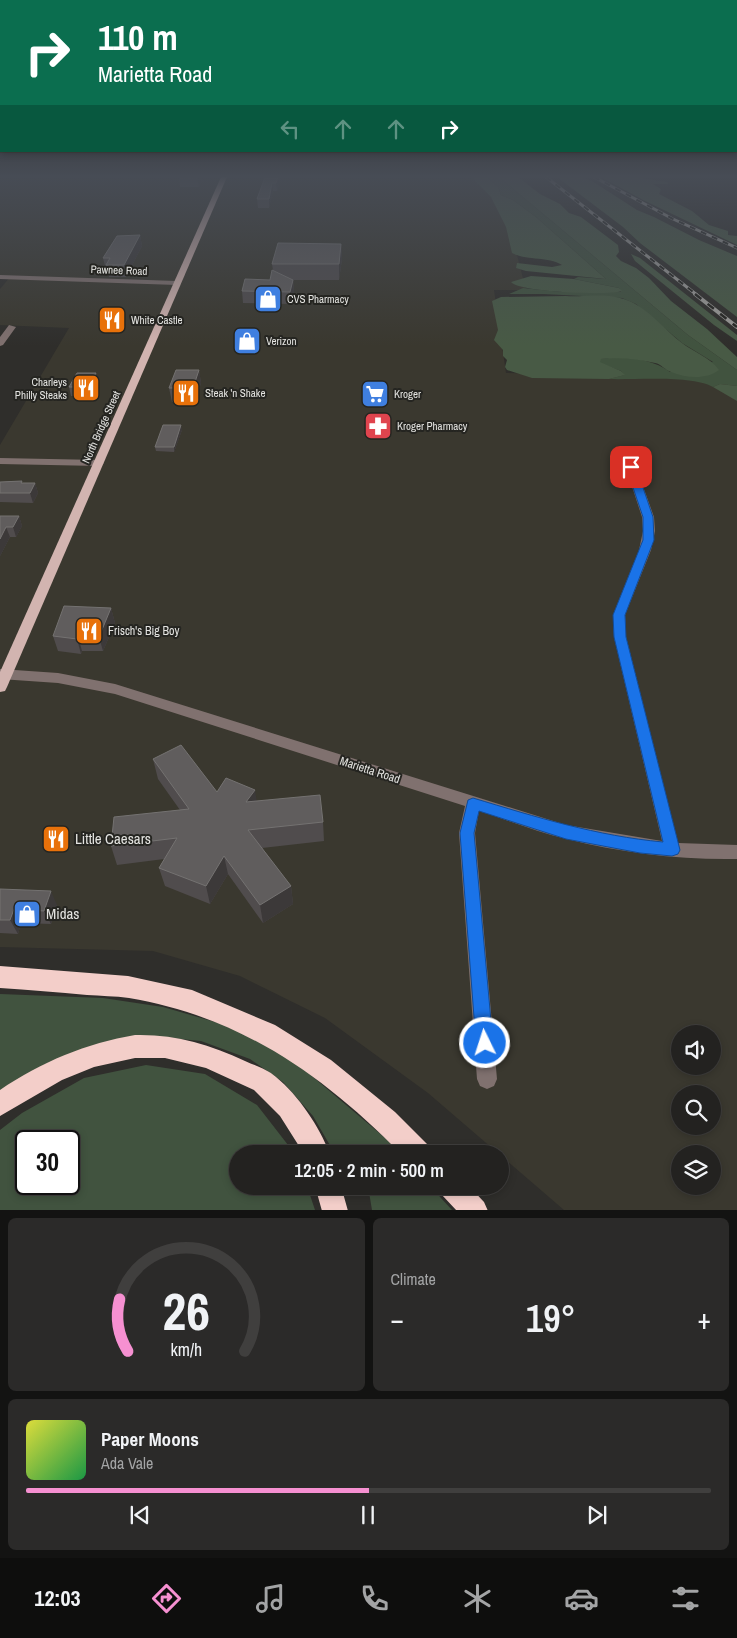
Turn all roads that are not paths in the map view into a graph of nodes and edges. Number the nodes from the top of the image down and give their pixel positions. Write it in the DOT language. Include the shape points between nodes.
graph roads {
  1 [pos="199,233"];
  2 [pos="0,277"];
  3 [pos="177,283"];
  4 [pos="12,327"];
  5 [pos="0,343"];
  6 [pos="626,453"];
  7 [pos="0,461"];
  8 [pos="99,463"];
  9 [pos="2,678"];
  10 [pos="473,804"];
  11 [pos="672,850"];
  12 [pos="737,852"];
  13 [pos="0,977"];
  14 [pos="488,1079"];
  15 [pos="0,1104"];
  16 [pos="312,1145"];
  17 [pos="410,1145"];
  18 [pos="331,1195"];
  19 [pos="460,1195"];
  20 [pos="335,1210"];
  21 [pos="475,1210"];
  1 -- 3 [label="main road, North Bridge Street"];
  2 -- 3 [label="street, Pawnee Road"];
  3 -- 8 [label="main road, North Bridge Street"];
  4 -- 5 [label="street"];
  6 -- 11 [label="street" via="648,517 649,531 645,550 619,615 620,637"];
  7 -- 8 [label="street"];
  8 -- 9 [label="main road, North Bridge Street"];
  9 -- 10 [label="street, Marietta Road" via="58,678 115,689"];
  10 -- 11 [label="street, Marietta Road" via="566,832"];
  10 -- 14 [label="street" via="467,833"];
  11 -- 12 [label="street, Marietta Road"];
  13 -- 17 [label="highway" via="128,987 192,1000 267,1032 323,1068"];
  15 -- 16 [label="highway" via="54,1072 107,1052 155,1046 197,1052 265,1083 292,1112"];
  18 -- 20 [label="highway"];
  19 -- 21 [label="highway"];
}
